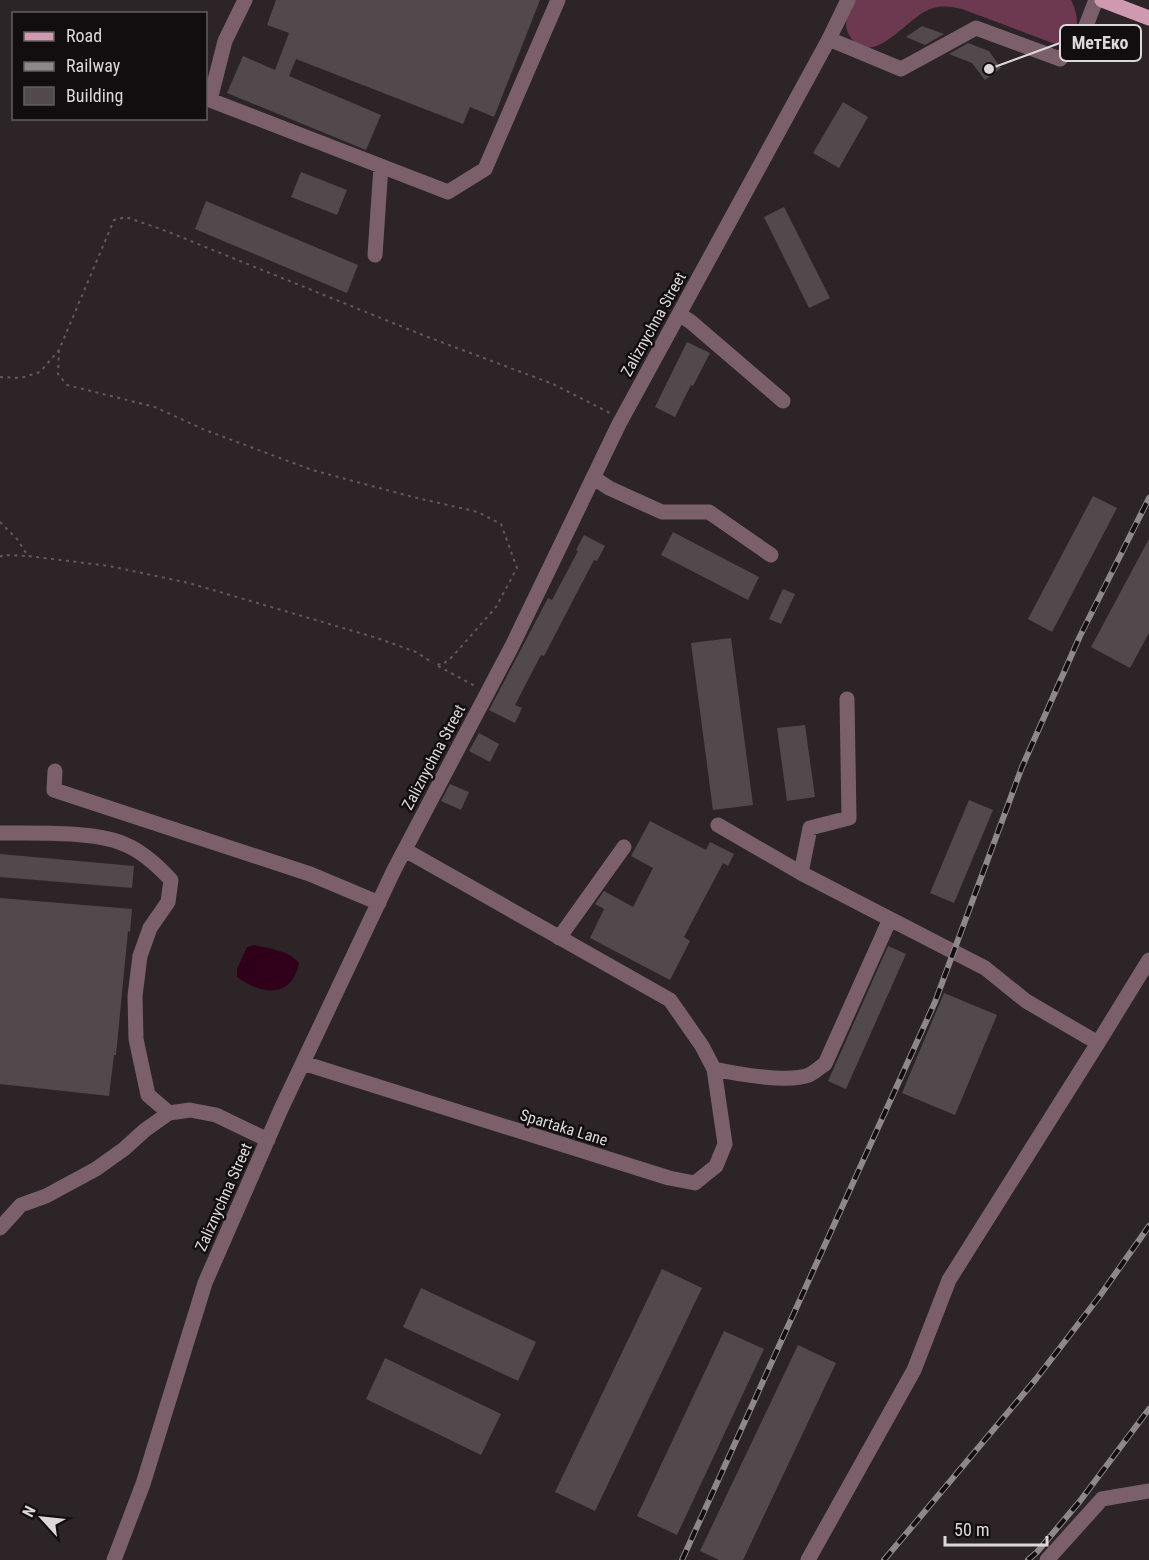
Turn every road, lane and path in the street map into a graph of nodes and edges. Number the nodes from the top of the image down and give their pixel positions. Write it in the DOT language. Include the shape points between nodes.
graph roads {
  1 [pos="244,0"];
  2 [pos="558,0"];
  3 [pos="848,0"];
  4 [pos="1096,0"];
  5 [pos="1102,0"];
  6 [pos="1149,18"];
  7 [pos="829,39"];
  8 [pos="381,166"];
  9 [pos="375,255"];
  10 [pos="679,314"];
  11 [pos="59,350"];
  12 [pos="0,377"];
  13 [pos="783,401"];
  14 [pos="619,424"];
  15 [pos="594,478"];
  16 [pos="0,522"];
  17 [pos="28,555"];
  18 [pos="771,555"];
  19 [pos="0,557"];
  20 [pos="434,663"];
  21 [pos="489,689"];
  22 [pos="847,699"];
  23 [pos="54,771"];
  24 [pos="718,825"];
  25 [pos="0,833"];
  26 [pos="624,847"];
  27 [pos="405,850"];
  28 [pos="801,873"];
  29 [pos="379,903"];
  30 [pos="890,919"];
  31 [pos="559,938"];
  32 [pos="1149,960"];
  33 [pos="1098,1043"];
  34 [pos="303,1063"];
  35 [pos="714,1069"];
  36 [pos="169,1113"];
  37 [pos="268,1140"];
  38 [pos="0,1228"];
  39 [pos="1149,1491"];
  40 [pos="114,1560"];
  41 [pos="807,1560"];
  42 [pos="1047,1560"];
  1 -- 8 [label="street" via="225,41 210,100"];
  2 -- 8 [label="street" via="486,169 448,192"];
  3 -- 7 [label="street, Zaliznychna Street"];
  4 -- 7 [label="street" via="1082,36 1060,59 976,28 901,69"];
  5 -- 6 [label="main road"];
  7 -- 10 [label="street, Zaliznychna Street"];
  8 -- 9 [label="street"];
  10 -- 13 [label="street"];
  10 -- 14 [label="street, Zaliznychna Street"];
  11 -- 12 [label="path" via="40,372 21,378"];
  11 -- 14 [label="path" via="114,220 126,217 553,384 609,410"];
  11 -- 20 [label="path" via="58,374 67,385 155,407 312,470 478,512 501,524 517,568 496,608 453,656 442,665"];
  14 -- 15 [label="street, Zaliznychna Street"];
  15 -- 18 [label="street" via="662,512 709,512"];
  15 -- 21 [label="street, Zaliznychna Street"];
  16 -- 17 [label="path"];
  17 -- 19 [label="path"];
  17 -- 20 [label="path" via="109,566 189,583 377,638"];
  20 -- 21 [label="path" via="472,686"];
  21 -- 27 [label="street, Zaliznychna Street"];
  22 -- 28 [label="street" via="849,818 810,828"];
  23 -- 29 [label="street" via="54,790 310,873"];
  24 -- 28 [label="street"];
  25 -- 36 [label="street" via="103,837 126,844 171,880 168,902 150,928 140,956 135,996 136,1039 148,1095"];
  26 -- 31 [label="street"];
  27 -- 29 [label="street, Zaliznychna Street"];
  27 -- 31 [label="street"];
  28 -- 30 [label="street"];
  29 -- 34 [label="street, Zaliznychna Street"];
  30 -- 33 [label="street" via="985,968 1026,1001"];
  30 -- 35 [label="street" via="825,1064 809,1075 785,1077 747,1076"];
  31 -- 35 [label="street" via="670,1000"];
  32 -- 33 [label="street"];
  33 -- 41 [label="street" via="949,1280 914,1370"];
  34 -- 35 [label="street, Spartaka Lane" via="695,1183 716,1166 725,1144"];
  34 -- 37 [label="street, Zaliznychna Street"];
  36 -- 37 [label="street" via="189,1110 216,1115"];
  36 -- 38 [label="street" via="96,1169 21,1205"];
  37 -- 40 [label="street, Zaliznychna Street" via="205,1283 143,1484"];
  39 -- 42 [label="street" via="1102,1498"];
}
